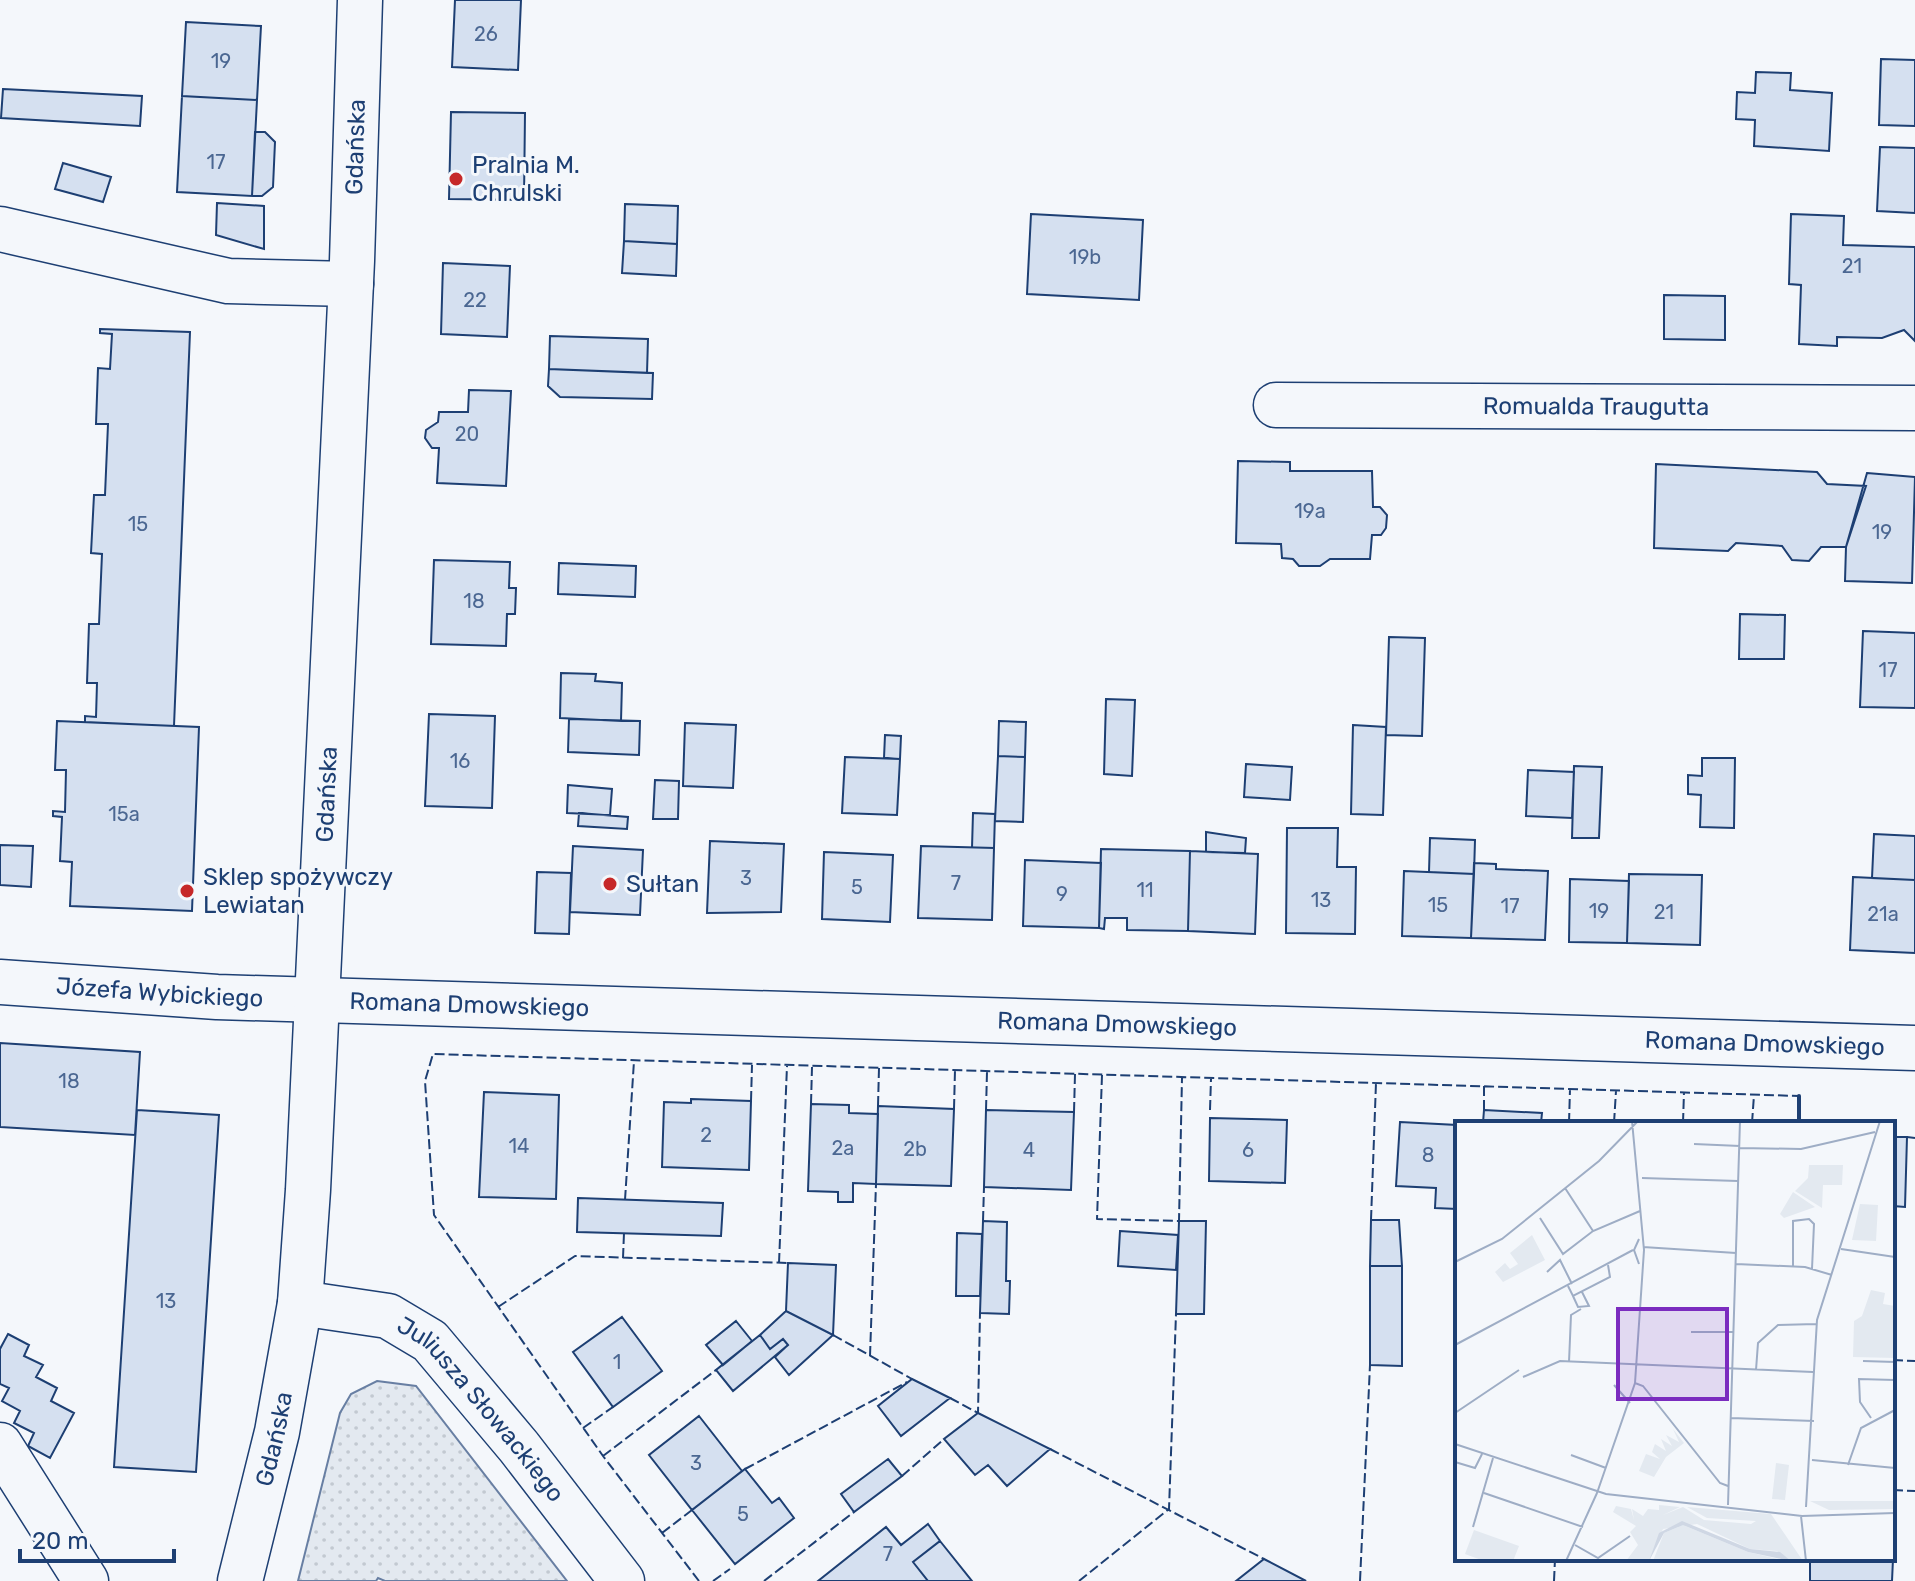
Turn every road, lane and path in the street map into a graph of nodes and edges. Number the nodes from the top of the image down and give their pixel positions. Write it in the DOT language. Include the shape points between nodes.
graph roads {
  1 [pos="360,0"];
  2 [pos="0,229"];
  3 [pos="351,284"];
  4 [pos="1276,405"];
  5 [pos="1915,408"];
  6 [pos="0,982"];
  7 [pos="319,1000"];
  8 [pos="1915,1048"];
  9 [pos="300,1303"];
  10 [pos="0,1445"];
  11 [pos="86,1581"];
  12 [pos="240,1581"];
  13 [pos="622,1581"];
  1 -- 3 [label="street, Gdańska"];
  2 -- 3 [label="street" via="228,281"];
  3 -- 7 [label="street, Gdańska"];
  4 -- 5 [label="street, Romualda Traugutta"];
  6 -- 7 [label="street, Józefa Wybickiego"];
  7 -- 8 [label="street, Romana Dmowskiego"];
  7 -- 9 [label="street, Gdańska"];
  9 -- 12 [label="street, Gdańska" via="277,1432"];
  9 -- 13 [label="street, Juliusza Słowackiego" via="388,1316 430,1341"];
  10 -- 11 [label="street"];
}
